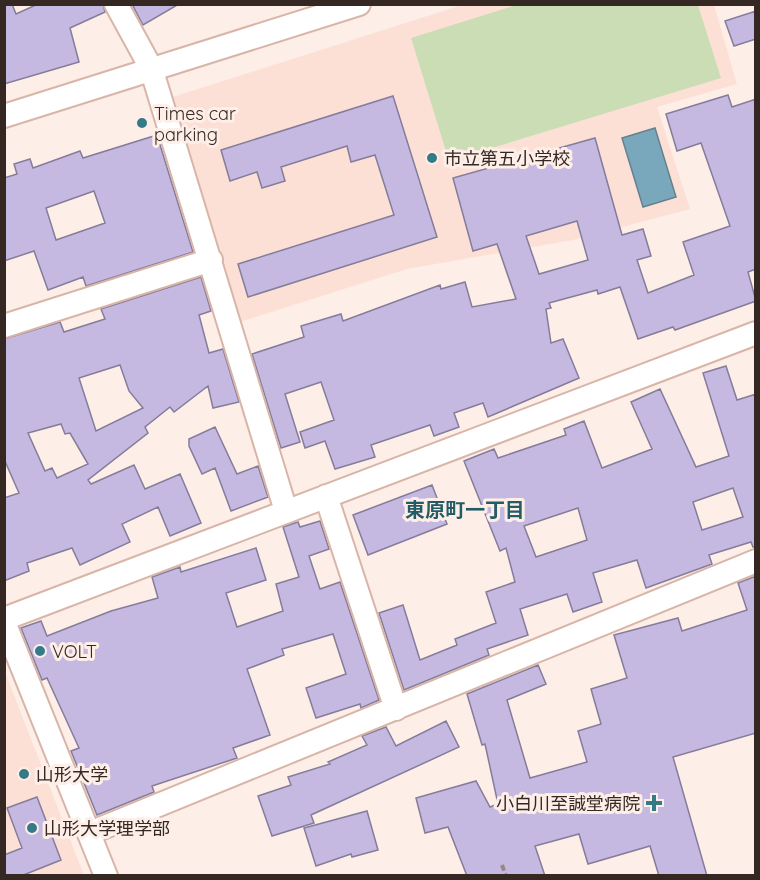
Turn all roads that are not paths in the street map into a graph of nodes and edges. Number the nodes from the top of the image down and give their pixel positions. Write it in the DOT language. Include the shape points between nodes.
graph roads {
  1 [pos="116,4"];
  2 [pos="359,4"];
  3 [pos="151,68"];
  4 [pos="4,116"];
  5 [pos="211,260"];
  6 [pos="4,326"];
  7 [pos="756,333"];
  8 [pos="326,496"];
  9 [pos="286,511"];
  10 [pos="756,561"];
  11 [pos="4,621"];
  12 [pos="396,709"];
  13 [pos="90,833"];
  14 [pos="106,876"];
  1 -- 3 [label="street"];
  2 -- 3 [label="street"];
  3 -- 4 [label="street"];
  3 -- 5 [label="street"];
  5 -- 6 [label="street"];
  5 -- 9 [label="street"];
  7 -- 8 [label="street"];
  8 -- 9 [label="street"];
  8 -- 12 [label="street"];
  9 -- 11 [label="street"];
  10 -- 12 [label="street"];
  11 -- 13 [label="street"];
  12 -- 13 [label="street"];
  13 -- 14 [label="street"];
}
